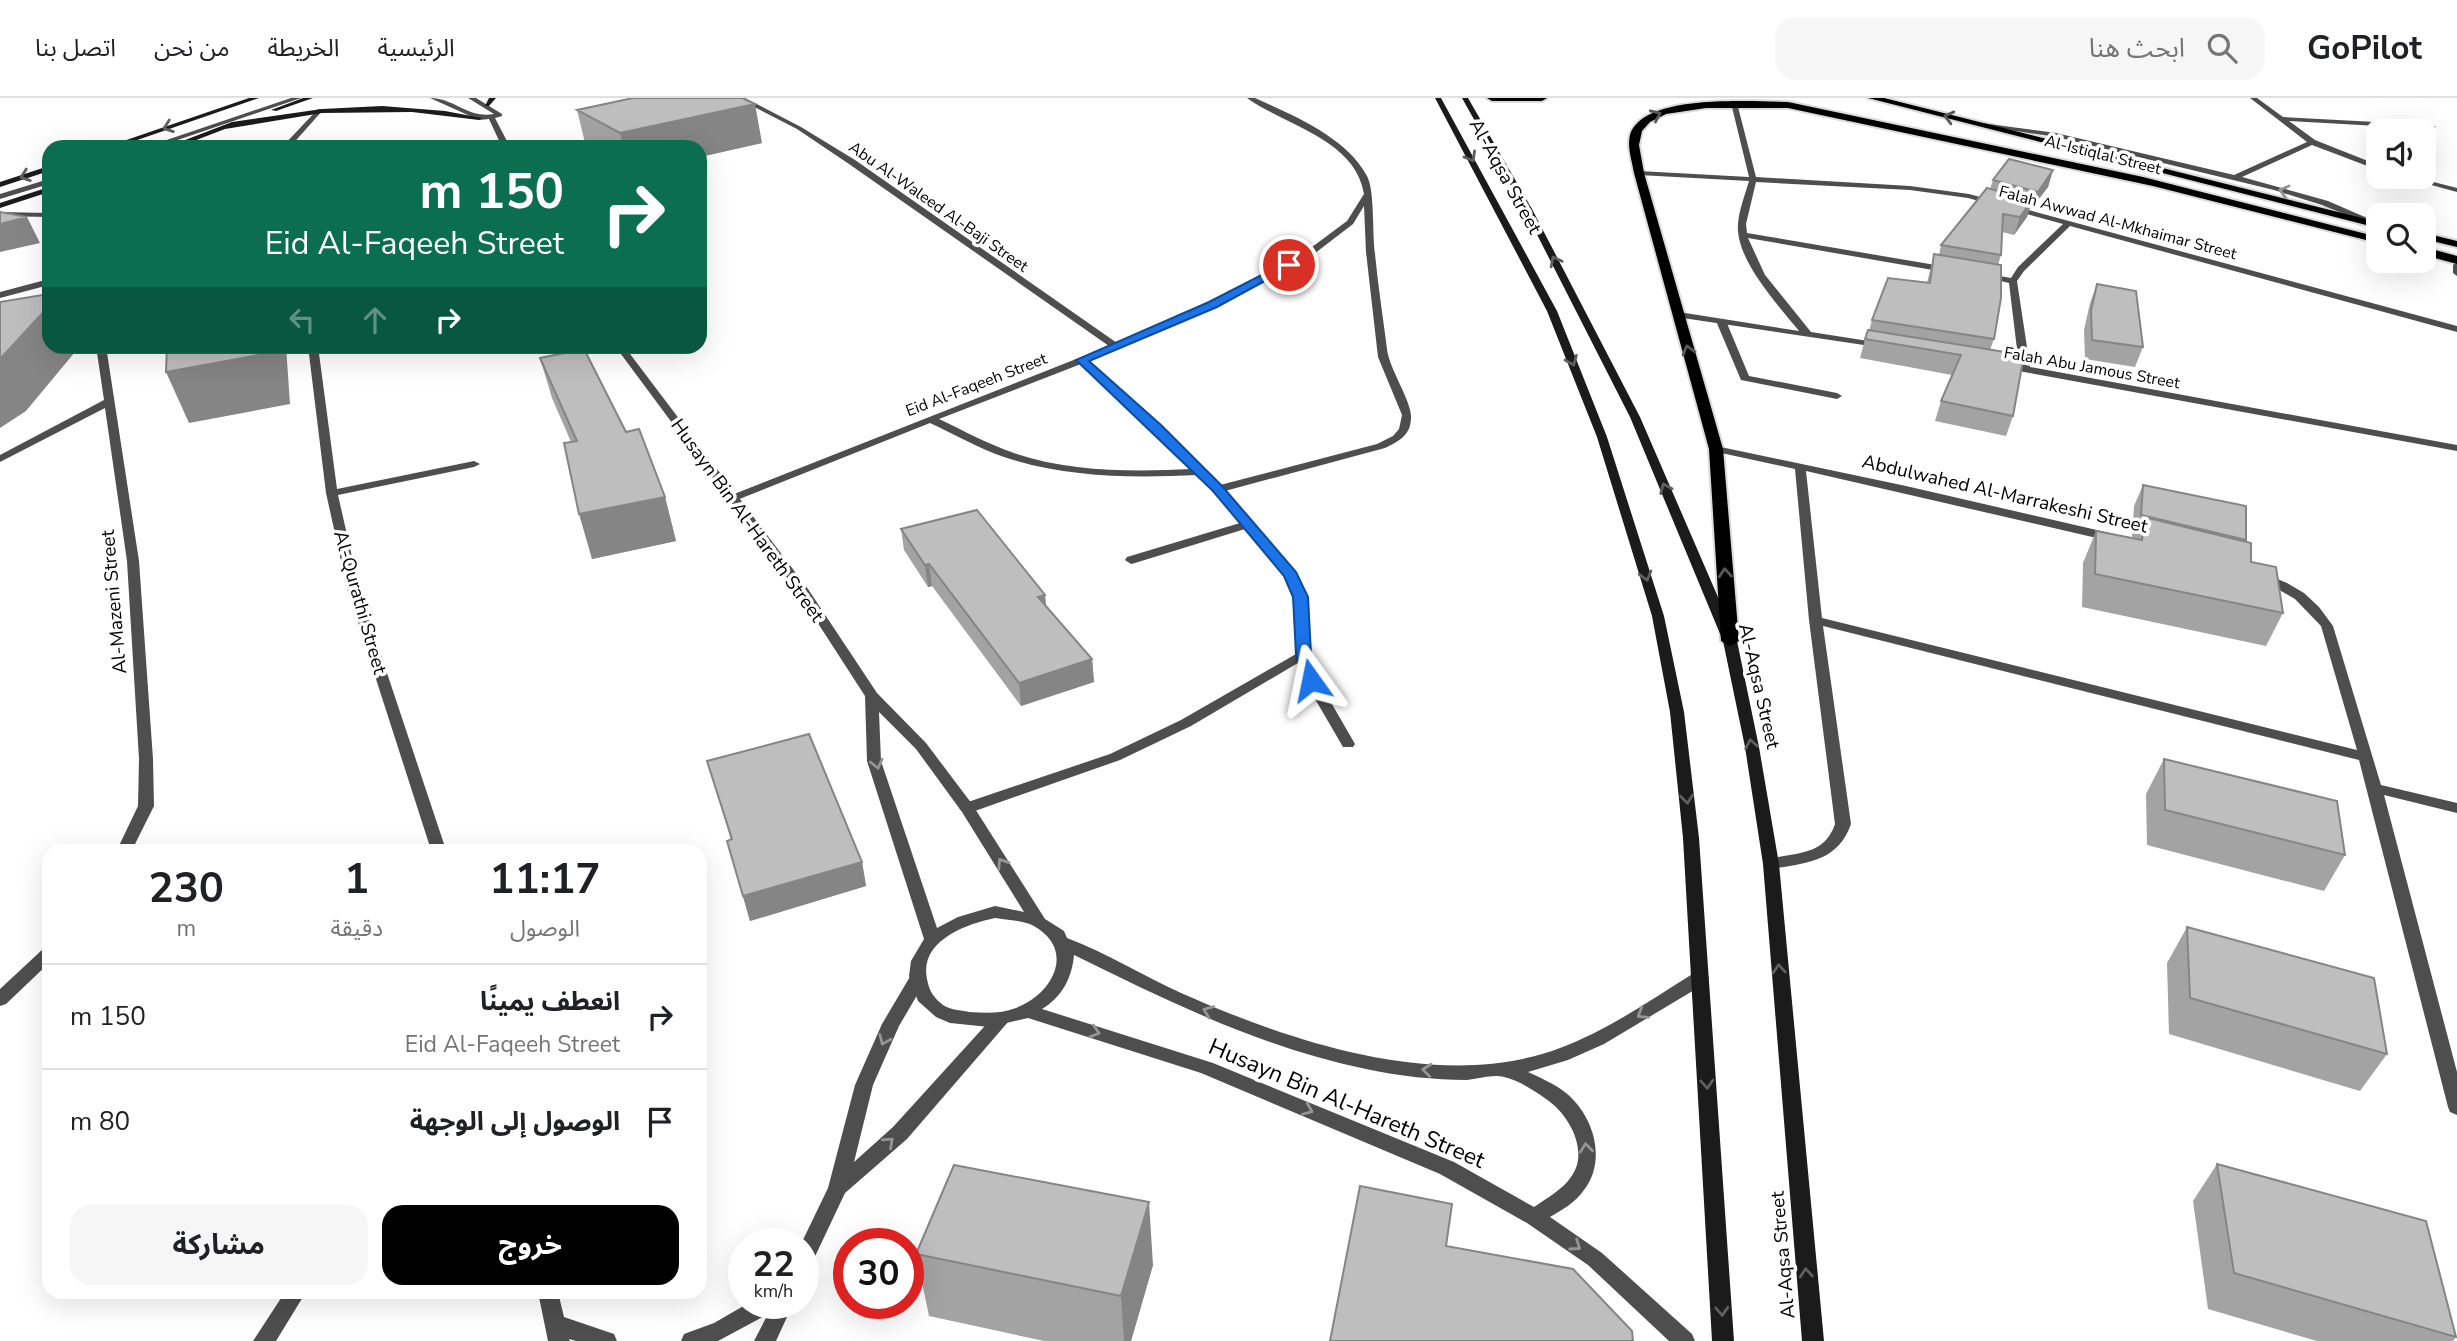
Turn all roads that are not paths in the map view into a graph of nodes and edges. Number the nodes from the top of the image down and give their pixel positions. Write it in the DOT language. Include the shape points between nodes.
graph roads {
  1 [pos="227,98"];
  2 [pos="256,98"];
  3 [pos="298,98"];
  4 [pos="309,98"];
  5 [pos="433,98"];
  6 [pos="471,98"];
  7 [pos="493,98"];
  8 [pos="740,98"];
  9 [pos="1250,98"];
  10 [pos="1438,98"];
  11 [pos="1465,98"];
  12 [pos="1492,98"];
  13 [pos="1542,98"];
  14 [pos="1873,98"];
  15 [pos="2253,98"];
  16 [pos="1734,103"];
  17 [pos="487,105"];
  18 [pos="1850,106"];
  19 [pos="320,110"];
  20 [pos="209,113"];
  21 [pos="479,118"];
  22 [pos="492,118"];
  23 [pos="2283,119"];
  24 [pos="2366,123"];
  25 [pos="1981,125"];
  26 [pos="226,127"];
  27 [pos="130,140"];
  28 [pos="171,140"];
  29 [pos="183,140"];
  30 [pos="190,140"];
  31 [pos="292,140"];
  32 [pos="503,140"];
  33 [pos="2312,142"];
  34 [pos="2366,164"];
  35 [pos="42,170"];
  36 [pos="1639,173"];
  37 [pos="2234,178"];
  38 [pos="1753,179"];
  39 [pos="2155,183"];
  40 [pos="0,185"];
  41 [pos="2436,185"];
  42 [pos="42,187"];
  43 [pos="2457,190"];
  44 [pos="1368,197"];
  45 [pos="0,201"];
  46 [pos="0,214"];
  47 [pos="42,215"];
  48 [pos="2366,220"];
  49 [pos="2366,222"];
  50 [pos="2069,223"];
  51 [pos="1743,235"];
  52 [pos="2366,237"];
  53 [pos="2436,239"];
  54 [pos="2457,244"];
  55 [pos="2436,254"];
  56 [pos="2457,260"];
  57 [pos="2457,265"];
  58 [pos="1963,272"];
  59 [pos="2457,273"];
  60 [pos="1976,274"];
  61 [pos="2013,281"];
  62 [pos="42,284"];
  63 [pos="0,295"];
  64 [pos="1679,315"];
  65 [pos="1721,321"];
  66 [pos="2457,330"];
  67 [pos="1807,334"];
  68 [pos="1116,346"];
  69 [pos="1889,347"];
  70 [pos="102,354"];
  71 [pos="314,354"];
  72 [pos="625,354"];
  73 [pos="1082,360"];
  74 [pos="1998,365"];
  75 [pos="2025,370"];
  76 [pos="1837,396"];
  77 [pos="110,401"];
  78 [pos="930,419"];
  79 [pos="2457,448"];
  80 [pos="1716,449"];
  81 [pos="0,459"];
  82 [pos="474,464"];
  83 [pos="1800,466"];
  84 [pos="1201,472"];
  85 [pos="1218,489"];
  86 [pos="332,493"];
  87 [pos="733,498"];
  88 [pos="1248,524"];
  89 [pos="2132,543"];
  90 [pos="1131,560"];
  91 [pos="2247,571"];
  92 [pos="1815,620"];
  93 [pos="1730,641"];
  94 [pos="1303,654"];
  95 [pos="872,696"];
  96 [pos="1348,744"];
  97 [pos="2366,757"];
  98 [pos="2375,788"];
  99 [pos="967,808"];
  100 [pos="2457,808"];
  101 [pos="128,844"];
  102 [pos="437,844"];
  103 [pos="1771,864"];
  104 [pos="1038,920"];
  105 [pos="932,939"];
  106 [pos="1064,943"];
  107 [pos="42,960"];
  108 [pos="1700,978"];
  109 [pos="917,980"];
  110 [pos="0,999"];
  111 [pos="1030,1012"];
  112 [pos="999,1022"];
  113 [pos="1507,1070"];
  114 [pos="2457,1107"];
  115 [pos="838,1188"];
  116 [pos="1534,1217"];
  117 [pos="819,1228"];
  118 [pos="291,1299"];
  119 [pos="550,1299"];
  120 [pos="740,1319"];
  121 [pos="776,1319"];
  122 [pos="557,1332"];
  123 [pos="264,1341"];
  124 [pos="606,1341"];
  125 [pos="692,1341"];
  126 [pos="765,1341"];
  127 [pos="1684,1341"];
  128 [pos="1723,1341"];
  129 [pos="1813,1341"];
  1 -- 20 [label="main road"];
  2 -- 20 [label="main road"];
  3 -- 28 [label="street"];
  4 -- 26 [label="main road"];
  4 -- 29 [label="street"];
  5 -- 21 [label="street"];
  6 -- 17 [label="street"];
  7 -- 17 [label="main road"];
  8 -- 68 [label="street, Abu Al-Waleed Al-Baji Street" via="852,162"];
  9 -- 44 [label="street" via="1348,155 1368,183"];
  10 -- 108 [label="main road, Al-Aqsa Street, one-way" via="1552,311 1602,438 1658,616 1677,712"];
  93 -- 11 [label="main road, Al-Aqsa Street, one-way" via="1635,418 1528,209"];
  12 -- 13 [label="highway"];
  25 -- 14 [label="highway, Al-Istiqlal Street, one-way"];
  15 -- 23 [label="street"];
  36 -- 16 [label="highway, one-way" via="1634,138 1647,118 1679,107"];
  16 -- 38 [label="street"];
  16 -- 39 [label="highway" via="1819,110"];
  17 -- 22 [label="street" via="500,114"];
  18 -- 39 [label="highway, Al-Istiqlal Street"];
  19 -- 21 [label="main road" via="407,107"];
  19 -- 26 [label="main road"];
  19 -- 31 [label="street"];
  20 -- 27 [label="main road, one-way"];
  21 -- 22 [label="street"];
  22 -- 32 [label="street"];
  23 -- 24 [label="street"];
  23 -- 33 [label="street"];
  25 -- 37 [label="street" via="2033,129"];
  25 -- 49 [label="highway, Al-Istiqlal Street"];
  26 -- 30 [label="main road"];
  33 -- 34 [label="street"];
  33 -- 37 [label="street"];
  35 -- 40 [label="main road, one-way"];
  36 -- 38 [label="street, Falah Awwad Al-Mkhaimar Street"];
  36 -- 64 [label="highway"];
  48 -- 37 [label="street, one-way" via="2336,206"];
  38 -- 50 [label="street, Falah Awwad Al-Mkhaimar Street" via="1946,192"];
  38 -- 51 [label="street"];
  39 -- 52 [label="highway, Al-Istiqlal Street"];
  41 -- 43 [label="street"];
  42 -- 45 [label="main road"];
  44 -- 68 [label="street, Eid Al-Faqeeh Street" via="1342,228 1270,277"];
  44 -- 85 [label="street" via="1380,335 1407,415 1404,430 1381,446"];
  46 -- 47 [label="street"];
  50 -- 61 [label="street"];
  50 -- 66 [label="street, Falah Awwad Al-Mkhaimar Street"];
  51 -- 58 [label="street"];
  51 -- 67 [label="street" via="1757,269"];
  53 -- 54 [label="highway"];
  55 -- 56 [label="highway"];
  57 -- 59 [label="street"];
  60 -- 61 [label="street"];
  61 -- 75 [label="street"];
  62 -- 63 [label="street"];
  64 -- 65 [label="street"];
  80 -- 64 [label="highway, one-way"];
  65 -- 67 [label="street"];
  65 -- 76 [label="street" via="1745,379"];
  67 -- 69 [label="street"];
  68 -- 73 [label="street, Eid Al-Faqeeh Street"];
  70 -- 77 [label="street, Al-Mazeni Street"];
  71 -- 86 [label="street, Al-Qurathi Street"];
  72 -- 87 [label="street, Husayn Bin Al-Hareth Street"];
  73 -- 78 [label="street, Eid Al-Faqeeh Street"];
  73 -- 84 [label="street"];
  74 -- 75 [label="street, Falah Abu Jamous Street"];
  75 -- 79 [label="street, Falah Abu Jamous Street"];
  77 -- 81 [label="street"];
  77 -- 101 [label="street, Al-Mazeni Street" via="133,561 146,759 146,806"];
  78 -- 84 [label="street" via="1017,457 1056,467 1156,474"];
  78 -- 87 [label="street, Eid Al-Faqeeh Street"];
  80 -- 83 [label="street, Abdulwahed Al-Marrakeshi Street"];
  93 -- 80 [label="highway, one-way"];
  82 -- 86 [label="street"];
  83 -- 89 [label="street, Abdulwahed Al-Marrakeshi Street"];
  83 -- 92 [label="street"];
  84 -- 85 [label="street"];
  85 -- 88 [label="street"];
  86 -- 102 [label="street, Al-Qurathi Street" via="354,592"];
  87 -- 95 [label="street, Husayn Bin Al-Hareth Street" via="804,592"];
  88 -- 90 [label="street"];
  88 -- 94 [label="street" via="1291,575 1300,597"];
  91 -- 97 [label="street" via="2316,608 2327,626"];
  92 -- 97 [label="street"];
  92 -- 103 [label="street" via="1843,824 1832,848"];
  103 -- 93 [label="main road, Al-Aqsa Street, one-way"];
  94 -- 96 [label="street" via="1311,680"];
  94 -- 99 [label="street" via="1186,723 1115,757"];
  95 -- 99 [label="street, Husayn Bin Al-Hareth Street" via="921,746"];
  95 -- 105 [label="street, one-way" via="874,761"];
  97 -- 98 [label="street"];
  98 -- 100 [label="street"];
  98 -- 114 [label="street"];
  104 -- 99 [label="street, Husayn Bin Al-Hareth Street, one-way"];
  129 -- 103 [label="main road, Al-Aqsa Street, one-way"];
  104 -- 105 [label="street" via="1018,913 971,916"];
  104 -- 106 [label="street"];
  105 -- 109 [label="street" via="922,952"];
  106 -- 111 [label="street" via="1067,968 1055,992"];
  113 -- 106 [label="street, Husayn Bin Al-Hareth Street, one-way" via="1443,1072 1341,1056 1260,1032 1176,998"];
  107 -- 110 [label="street"];
  108 -- 113 [label="street, Husayn Bin Al-Hareth Street, one-way" via="1616,1030 1560,1056"];
  108 -- 128 [label="main road, Al-Aqsa Street, one-way"];
  109 -- 112 [label="street" via="925,1000 944,1014 970,1022"];
  109 -- 115 [label="street, one-way" via="864,1084"];
  111 -- 112 [label="street"];
  111 -- 116 [label="street, Husayn Bin Al-Hareth Street, one-way" via="1207,1068 1447,1168"];
  115 -- 112 [label="street, one-way" via="900,1133"];
  116 -- 113 [label="street, one-way" via="1580,1182 1587,1147 1583,1131 1562,1100"];
  115 -- 117 [label="street"];
  116 -- 127 [label="street, Husayn Bin Al-Hareth Street, one-way" via="1595,1259"];
  118 -- 123 [label="street"];
  119 -- 122 [label="street"];
  120 -- 125 [label="street"];
  121 -- 126 [label="street"];
  122 -- 124 [label="street"];
}
